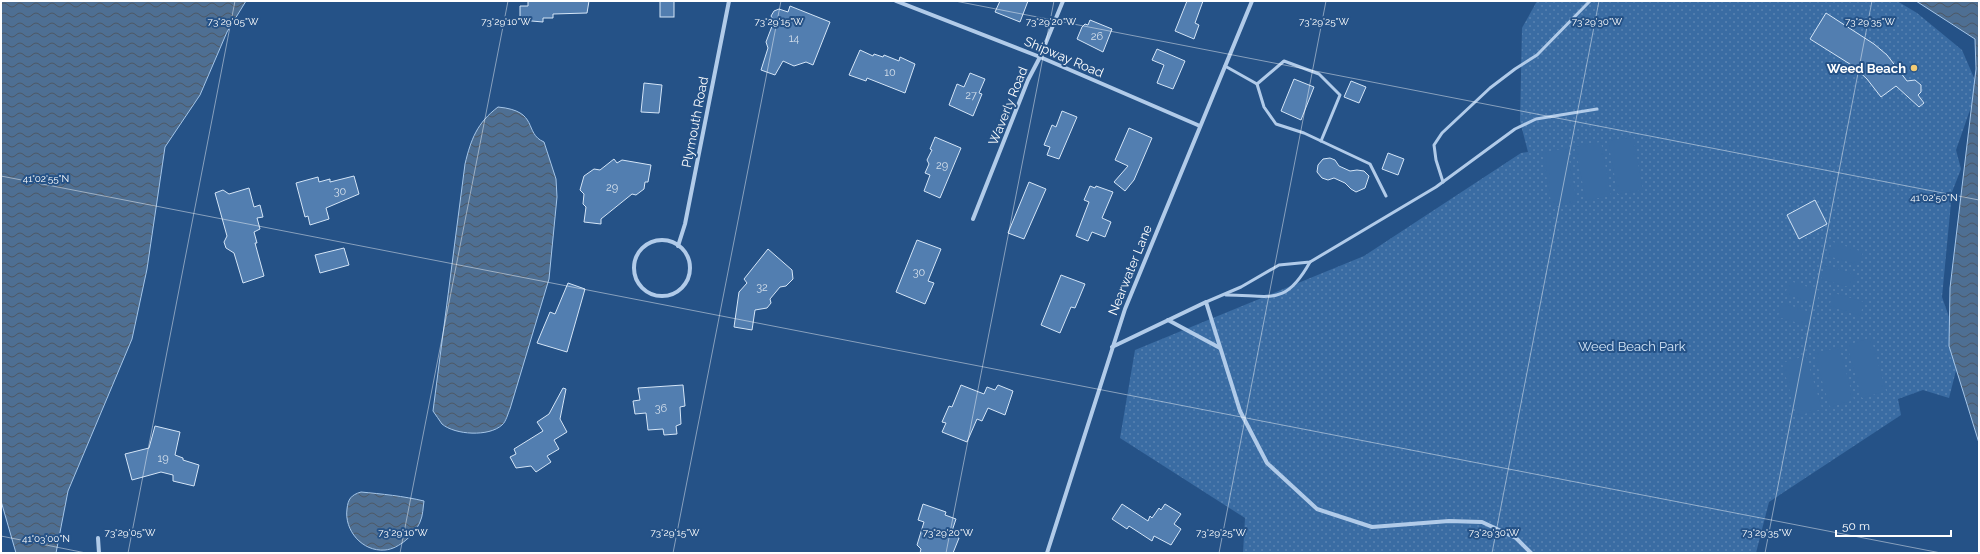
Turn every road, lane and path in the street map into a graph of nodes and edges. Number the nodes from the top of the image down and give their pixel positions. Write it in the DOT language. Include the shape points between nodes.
graph roads {
  1 [pos="728,1"];
  2 [pos="896,1"];
  3 [pos="1063,1"];
  4 [pos="1252,1"];
  5 [pos="1590,1"];
  6 [pos="1040,57"];
  7 [pos="1224,66"];
  8 [pos="1257,84"];
  9 [pos="1598,109"];
  10 [pos="1200,126"];
  11 [pos="1321,141"];
  12 [pos="1443,182"];
  13 [pos="1386,196"];
  14 [pos="973,219"];
  15 [pos="678,246"];
  16 [pos="1310,262"];
  17 [pos="1226,295"];
  18 [pos="1206,302"];
  19 [pos="1168,320"];
  20 [pos="1112,347"];
  21 [pos="1220,348"];
  22 [pos="98,538"];
  23 [pos="99,553"];
  24 [pos="1047,553"];
  25 [pos="1531,553"];
  1 -- 15 [label="street, Plymouth Road" via="685,224"];
  2 -- 6 [label="street, Shipway Road"];
  3 -- 6 [label="street, Waverly Road"];
  4 -- 7 [label="street, Nearwater Lane"];
  5 -- 12 [label="lane" via="1537,55 1490,88 1442,133 1434,145"];
  6 -- 10 [label="street, Shipway Road"];
  6 -- 14 [label="street, Waverly Road" via="1028,80"];
  7 -- 8 [label="lane"];
  7 -- 10 [label="street, Nearwater Lane"];
  8 -- 11 [label="lane" via="1264,107 1276,124"];
  8 -- 11 [label="lane" via="1284,61 1319,74 1340,95"];
  9 -- 12 [label="lane" via="1536,119 1515,130"];
  10 -- 20 [label="street, Nearwater Lane" via="1124,309"];
  11 -- 13 [label="lane" via="1370,164"];
  12 -- 16 [label="lane"];
  15 -- 15 [label="street" via="669,241 658,241 647,245 640,252 635,262 635,273 646,291 656,296 667,296 685,285 690,274 690,264 686,254"];
  16 -- 17 [label="lane" via="1279,264"];
  16 -- 17 [label="lane" via="1292,289 1282,294 1270,298"];
  17 -- 18 [label="lane"];
  18 -- 19 [label="street"];
  18 -- 21 [label="street"];
  19 -- 20 [label="street"];
  19 -- 21 [label="street"];
  20 -- 24 [label="street, Nearwater Lane"];
  21 -- 25 [label="street" via="1240,411 1268,463 1317,508 1372,527 1449,521 1482,522 1516,538"];
  22 -- 23 [label="street"];
}
